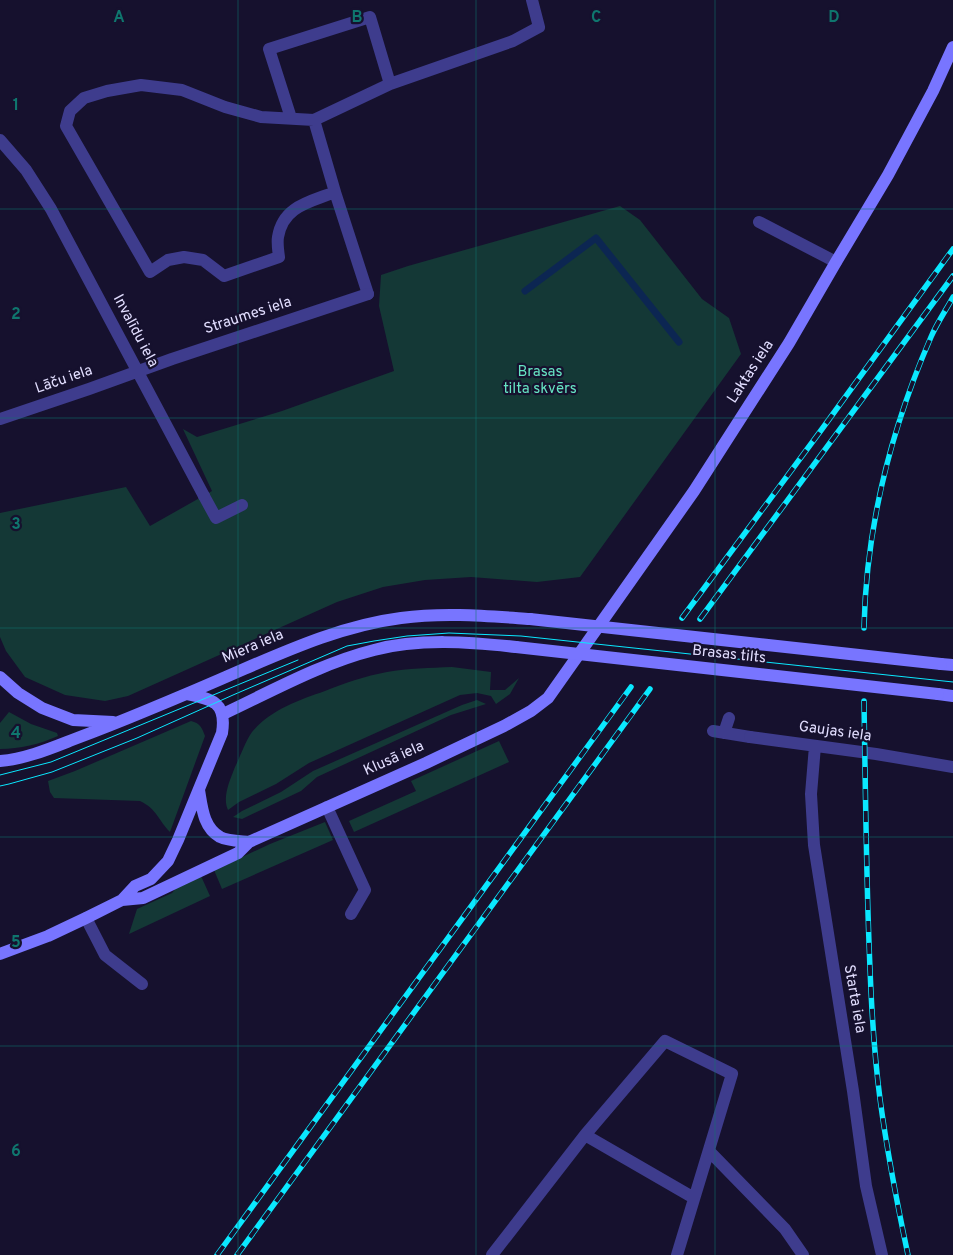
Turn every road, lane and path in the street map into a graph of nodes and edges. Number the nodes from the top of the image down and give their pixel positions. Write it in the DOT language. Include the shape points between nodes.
graph roads {
  1 [pos="532,0"];
  2 [pos="953,47"];
  3 [pos="390,84"];
  4 [pos="291,118"];
  5 [pos="314,120"];
  6 [pos="0,140"];
  7 [pos="334,192"];
  8 [pos="760,222"];
  9 [pos="836,262"];
  10 [pos="138,371"];
  11 [pos="0,419"];
  12 [pos="242,505"];
  13 [pos="530,620"];
  14 [pos="947,665"];
  15 [pos="0,677"];
  16 [pos="187,694"];
  17 [pos="953,696"];
  18 [pos="548,698"];
  19 [pos="223,714"];
  20 [pos="729,718"];
  21 [pos="118,722"];
  22 [pos="815,746"];
  23 [pos="0,761"];
  24 [pos="953,767"];
  25 [pos="199,790"];
  26 [pos="327,807"];
  27 [pos="249,842"];
  28 [pos="122,900"];
  29 [pos="351,914"];
  30 [pos="86,918"];
  31 [pos="0,954"];
  32 [pos="142,984"];
  33 [pos="585,1135"];
  34 [pos="709,1151"];
  35 [pos="694,1198"];
  36 [pos="492,1255"];
  37 [pos="677,1255"];
  38 [pos="803,1255"];
  39 [pos="882,1255"];
  1 -- 3 [label="street" via="539,27 513,41"];
  2 -- 9 [label="street, Laktas iela" via="888,175"];
  3 -- 4 [label="street" via="370,17 269,49"];
  3 -- 5 [label="street"];
  4 -- 5 [label="street"];
  4 -- 7 [label="street" via="261,117 182,90 141,85 84,98 70,111 66,126 150,272 168,260 184,257 203,260 224,276 279,257 277,238 288,215 301,205"];
  5 -- 7 [label="street"];
  6 -- 10 [label="street, Invalīdu iela" via="26,170 51,209"];
  7 -- 10 [label="street, Straumes iela" via="368,294"];
  8 -- 9 [label="street"];
  9 -- 18 [label="street, Laktas iela" via="789,343 694,491"];
  10 -- 11 [label="street, Lāču iela"];
  10 -- 12 [label="street, Invalīdu iela" via="216,518"];
  13 -- 14 [label="street, Brasas tilts, bridge"];
  13 -- 16 [label="street, Miera iela" via="444,615 364,624 293,648"];
  15 -- 21 [label="street" via="42,708 73,720"];
  16 -- 19 [label="street" via="216,703"];
  16 -- 21 [label="street, Miera iela"];
  17 -- 19 [label="street, Brasas tilts, bridge" via="488,644 439,642 375,650 339,662"];
  18 -- 26 [label="street, Klusā iela" via="504,726"];
  19 -- 25 [label="street, Klusā iela" via="222,732"];
  20 -- 22 [label="street, Gaujas iela" via="719,732"];
  21 -- 23 [label="street, Miera iela" via="38,753"];
  22 -- 24 [label="street, Gaujas iela"];
  22 -- 39 [label="street, Starta iela" via="811,794 814,845 866,1186"];
  25 -- 27 [label="street" via="202,813 211,829 228,840"];
  25 -- 28 [label="street, Klusā iela" via="168,861 151,879 135,886"];
  26 -- 27 [label="street, Klusā iela"];
  26 -- 29 [label="street" via="364,890"];
  27 -- 28 [label="street, Klusā iela" via="238,853 143,898"];
  28 -- 30 [label="street, Klusā iela"];
  30 -- 31 [label="street, Klusā iela"];
  30 -- 32 [label="street" via="105,955"];
  33 -- 34 [label="street" via="665,1041 732,1074"];
  33 -- 35 [label="street"];
  33 -- 36 [label="street"];
  34 -- 35 [label="street"];
  34 -- 38 [label="street" via="786,1229"];
  35 -- 37 [label="street"];
}
